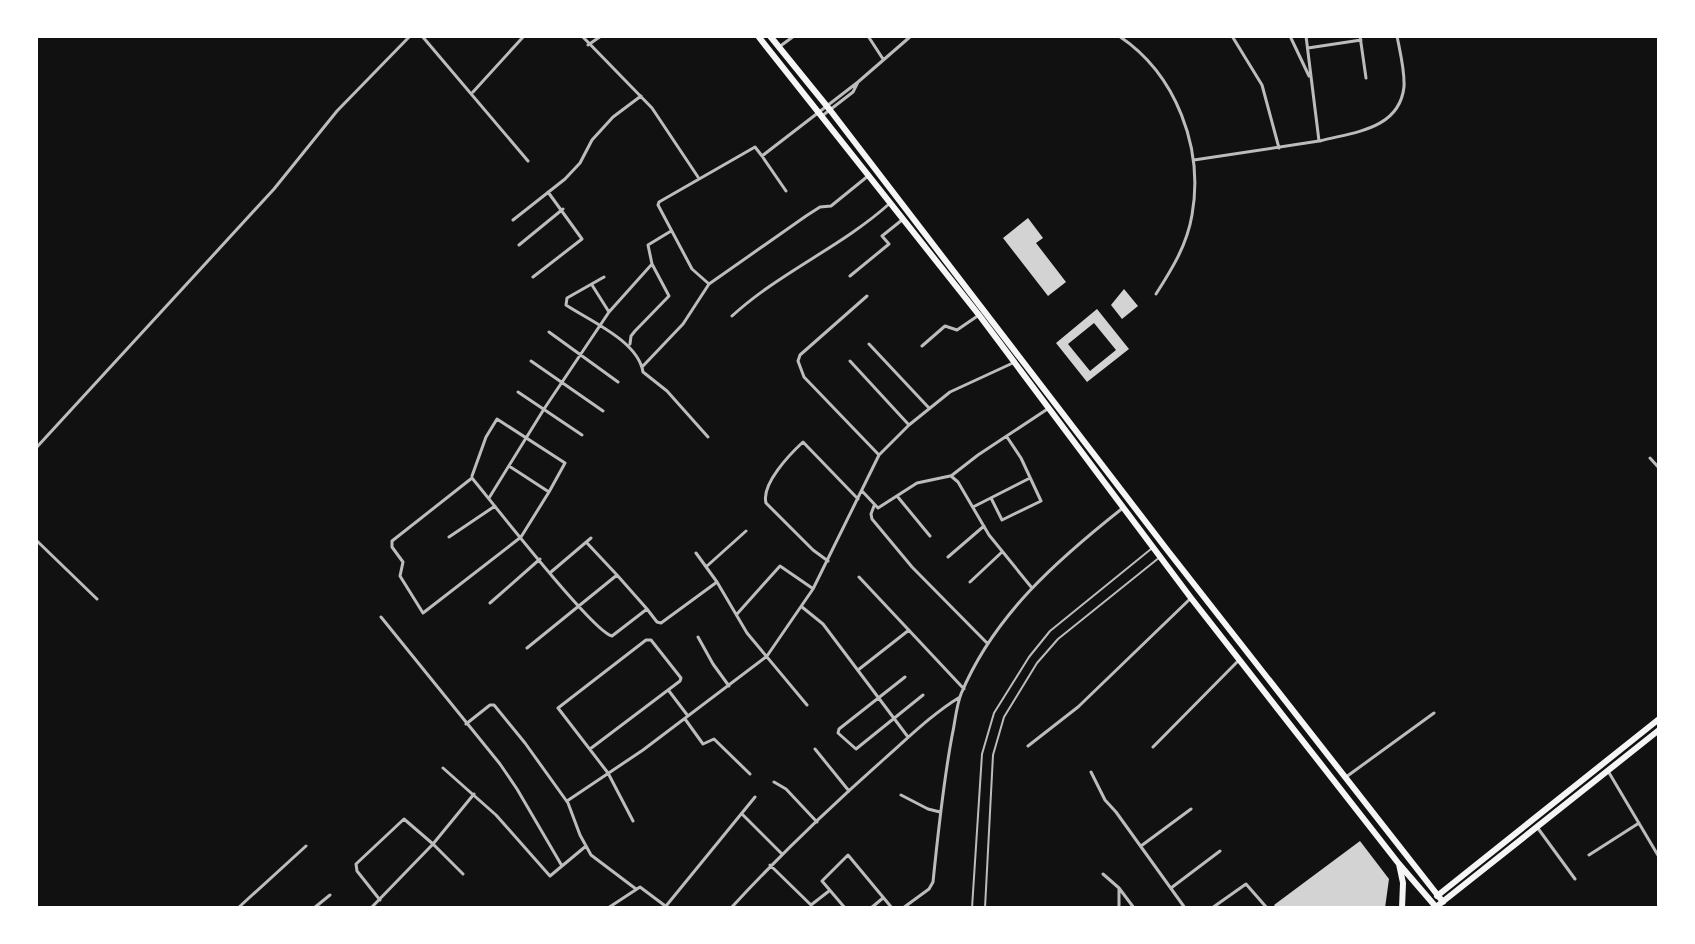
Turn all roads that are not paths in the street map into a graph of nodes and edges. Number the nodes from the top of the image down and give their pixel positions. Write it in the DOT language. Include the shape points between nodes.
graph roads {
  1 [pos="410,36"];
  2 [pos="422,36"];
  3 [pos="524,36"];
  4 [pos="582,36"];
  5 [pos="601,36"];
  6 [pos="758,36"];
  7 [pos="770,36"];
  8 [pos="794,36"];
  9 [pos="868,36"];
  10 [pos="911,36"];
  11 [pos="1119,36"];
  12 [pos="1232,36"];
  13 [pos="1290,36"];
  14 [pos="1306,36"];
  15 [pos="1397,36"];
  16 [pos="1360,38"];
  17 [pos="588,45"];
  18 [pos="779,47"];
  19 [pos="1308,48"];
  20 [pos="883,59"];
  21 [pos="1366,78"];
  22 [pos="1310,80"];
  23 [pos="472,93"];
  24 [pos="641,96"];
  25 [pos="829,107"];
  26 [pos="821,114"];
  27 [pos="1319,141"];
  28 [pos="1279,148"];
  29 [pos="762,156"];
  30 [pos="1194,160"];
  31 [pos="528,161"];
  32 [pos="868,176"];
  33 [pos="699,179"];
  34 [pos="786,191"];
  35 [pos="548,192"];
  36 [pos="889,204"];
  37 [pos="563,209"];
  38 [pos="513,220"];
  39 [pos="902,220"];
  40 [pos="671,231"];
  41 [pos="519,245"];
  42 [pos="652,264"];
  43 [pos="850,276"];
  44 [pos="533,277"];
  45 [pos="604,277"];
  46 [pos="709,284"];
  47 [pos="592,285"];
  48 [pos="1156,294"];
  49 [pos="867,296"];
  50 [pos="609,312"];
  51 [pos="979,315"];
  52 [pos="732,316"];
  53 [pos="600,326"];
  54 [pos="549,332"];
  55 [pos="869,344"];
  56 [pos="631,346"];
  57 [pos="922,346"];
  58 [pos="582,356"];
  59 [pos="531,361"];
  60 [pos="850,361"];
  61 [pos="1015,362"];
  62 [pos="643,366"];
  63 [pos="618,382"];
  64 [pos="563,383"];
  65 [pos="518,392"];
  66 [pos="929,408"];
  67 [pos="1049,408"];
  68 [pos="544,409"];
  69 [pos="603,411"];
  70 [pos="909,425"];
  71 [pos="582,435"];
  72 [pos="526,436"];
  73 [pos="708,437"];
  74 [pos="1007,437"];
  75 [pos="36,448"];
  76 [pos="879,455"];
  77 [pos="1650,458"];
  78 [pos="509,466"];
  79 [pos="1659,468"];
  80 [pos="951,476"];
  81 [pos="472,478"];
  82 [pos="1030,478"];
  83 [pos="862,491"];
  84 [pos="549,492"];
  85 [pos="897,496"];
  86 [pos="489,498"];
  87 [pos="991,498"];
  88 [pos="858,499"];
  89 [pos="495,506"];
  90 [pos="874,506"];
  91 [pos="1124,507"];
  92 [pos="973,508"];
  93 [pos="984,526"];
  94 [pos="746,531"];
  95 [pos="930,536"];
  96 [pos="449,537"];
  97 [pos="521,537"];
  98 [pos="591,538"];
  99 [pos="36,540"];
  100 [pos="1161,541"];
  101 [pos="586,542"];
  102 [pos="1154,547"];
  103 [pos="1168,551"];
  104 [pos="1002,552"];
  105 [pos="696,553"];
  106 [pos="948,557"];
  107 [pos="1160,557"];
  108 [pos="540,559"];
  109 [pos="828,561"];
  110 [pos="707,566"];
  111 [pos="551,572"];
  112 [pos="617,575"];
  113 [pos="859,577"];
  114 [pos="717,582"];
  115 [pos="970,582"];
  116 [pos="1032,588"];
  117 [pos="813,589"];
  118 [pos="1191,598"];
  119 [pos="97,599"];
  120 [pos="490,603"];
  121 [pos="578,605"];
  122 [pos="802,607"];
  123 [pos="647,609"];
  124 [pos="737,614"];
  125 [pos="381,617"];
  126 [pos="909,630"];
  127 [pos="698,637"];
  128 [pos="987,643"];
  129 [pos="527,648"];
  130 [pos="767,656"];
  131 [pos="1240,659"];
  132 [pos="858,670"];
  133 [pos="905,677"];
  134 [pos="729,686"];
  135 [pos="964,689"];
  136 [pos="668,690"];
  137 [pos="923,695"];
  138 [pos="960,697"];
  139 [pos="879,698"];
  140 [pos="807,705"];
  141 [pos="1434,713"];
  142 [pos="686,718"];
  143 [pos="894,718"];
  144 [pos="1659,719"];
  145 [pos="466,724"];
  146 [pos="1659,730"];
  147 [pos="909,738"];
  148 [pos="1028,746"];
  149 [pos="1153,747"];
  150 [pos="590,749"];
  151 [pos="815,749"];
  152 [pos="443,768"];
  153 [pos="1608,771"];
  154 [pos="1091,772"];
  155 [pos="608,773"];
  156 [pos="750,774"];
  157 [pos="1345,778"];
  158 [pos="774,782"];
  159 [pos="849,791"];
  160 [pos="474,794"];
  161 [pos="901,795"];
  162 [pos="755,797"];
  163 [pos="567,801"];
  164 [pos="1191,809"];
  165 [pos="940,812"];
  166 [pos="741,813"];
  167 [pos="633,821"];
  168 [pos="817,822"];
  169 [pos="1639,823"];
  170 [pos="1537,827"];
  171 [pos="433,844"];
  172 [pos="306,846"];
  173 [pos="586,846"];
  174 [pos="1141,846"];
  175 [pos="1220,851"];
  176 [pos="782,854"];
  177 [pos="1589,855"];
  178 [pos="1659,857"];
  179 [pos="1399,864"];
  180 [pos="770,865"];
  181 [pos="562,866"];
  182 [pos="463,874"];
  183 [pos="1103,874"];
  184 [pos="1575,879"];
  185 [pos="1119,888"];
  186 [pos="1171,888"];
  187 [pos="636,889"];
  188 [pos="830,890"];
  189 [pos="330,895"];
  190 [pos="884,897"];
  191 [pos="1434,897"];
  192 [pos="380,900"];
  193 [pos="667,907"];
  194 [pos="238,908"];
  195 [pos="314,908"];
  196 [pos="371,908"];
  197 [pos="608,908"];
  198 [pos="731,908"];
  199 [pos="845,908"];
  200 [pos="871,908"];
  201 [pos="892,908"];
  202 [pos="903,908"];
  203 [pos="972,908"];
  204 [pos="985,908"];
  205 [pos="1119,908"];
  206 [pos="1134,908"];
  207 [pos="1185,908"];
  208 [pos="1212,908"];
  209 [pos="1267,908"];
  210 [pos="1402,908"];
  1 -- 75 [label="street"];
  2 -- 23 [label="street"];
  3 -- 23 [label="street"];
  4 -- 17 [label="street"];
  5 -- 17 [label="street"];
  6 -- 26 [label="highway"];
  7 -- 18 [label="highway"];
  8 -- 18 [label="street"];
  9 -- 20 [label="street"];
  10 -- 20 [label="street"];
  11 -- 30 [label="street" via="1138,49 1172,92"];
  12 -- 28 [label="street" via="1262,85"];
  13 -- 22 [label="street"];
  14 -- 19 [label="street"];
  15 -- 27 [label="street" via="1404,84 1396,109 1374,126"];
  16 -- 19 [label="street"];
  16 -- 21 [label="street"];
  17 -- 24 [label="street"];
  18 -- 25 [label="highway"];
  19 -- 22 [label="street"];
  20 -- 25 [label="street"];
  22 -- 27 [label="street"];
  23 -- 31 [label="street"];
  24 -- 33 [label="street"];
  24 -- 35 [label="street" via="613,117 577,167"];
  25 -- 26 [label="street"];
  25 -- 100 [label="highway"];
  26 -- 29 [label="street"];
  26 -- 32 [label="highway"];
  27 -- 28 [label="street"];
  28 -- 30 [label="street"];
  29 -- 33 [label="street" via="755,147"];
  29 -- 34 [label="street"];
  30 -- 48 [label="street" via="1192,215 1180,253"];
  32 -- 36 [label="highway"];
  32 -- 46 [label="street" via="831,206 798,221"];
  33 -- 40 [label="street" via="659,202"];
  35 -- 37 [label="street"];
  35 -- 38 [label="street"];
  36 -- 39 [label="highway"];
  36 -- 52 [label="street"];
  37 -- 41 [label="street"];
  37 -- 44 [label="street" via="582,239"];
  39 -- 43 [label="street" via="882,236 889,244"];
  39 -- 51 [label="highway"];
  40 -- 42 [label="street" via="647,247"];
  40 -- 46 [label="street" via="692,269"];
  42 -- 50 [label="street"];
  42 -- 56 [label="street" via="669,296 635,331"];
  45 -- 47 [label="street"];
  46 -- 62 [label="street" via="683,324"];
  47 -- 50 [label="street"];
  47 -- 53 [label="street" via="565,302"];
  49 -- 76 [label="street" via="798,361 804,377"];
  50 -- 53 [label="street"];
  51 -- 57 [label="street" via="957,330 945,326"];
  51 -- 61 [label="highway"];
  53 -- 56 [label="street"];
  53 -- 58 [label="street"];
  54 -- 58 [label="street"];
  55 -- 66 [label="street"];
  56 -- 62 [label="street"];
  58 -- 63 [label="street"];
  58 -- 64 [label="street"];
  59 -- 64 [label="street"];
  60 -- 70 [label="street"];
  61 -- 66 [label="street" via="960,386"];
  61 -- 67 [label="highway"];
  62 -- 73 [label="street" via="643,372"];
  64 -- 68 [label="street"];
  64 -- 69 [label="street"];
  65 -- 68 [label="street"];
  66 -- 70 [label="street"];
  67 -- 74 [label="street"];
  67 -- 91 [label="highway"];
  68 -- 71 [label="street"];
  68 -- 72 [label="street"];
  70 -- 76 [label="street"];
  72 -- 78 [label="street"];
  72 -- 81 [label="street" via="497,419"];
  72 -- 84 [label="street" via="565,463"];
  74 -- 80 [label="street"];
  74 -- 82 [label="street"];
  76 -- 83 [label="street"];
  77 -- 79 [label="street"];
  78 -- 84 [label="street"];
  78 -- 86 [label="street"];
  80 -- 85 [label="street" via="923,481"];
  80 -- 92 [label="street"];
  81 -- 86 [label="street"];
  81 -- 97 [label="street" via="392,541 403,562 400,576 421,612"];
  82 -- 87 [label="street"];
  82 -- 87 [label="street" via="1041,497 1039,504 1002,520"];
  83 -- 88 [label="street"];
  83 -- 90 [label="street"];
  84 -- 97 [label="street"];
  85 -- 90 [label="street"];
  85 -- 95 [label="street"];
  86 -- 89 [label="street"];
  87 -- 92 [label="street"];
  88 -- 109 [label="street"];
  88 -- 109 [label="street" via="803,442 765,493 766,503"];
  89 -- 96 [label="street"];
  89 -- 97 [label="street"];
  90 -- 128 [label="street" via="871,516 882,531"];
  91 -- 102 [label="highway"];
  91 -- 116 [label="street"];
  92 -- 93 [label="street"];
  93 -- 104 [label="street"];
  93 -- 106 [label="street"];
  94 -- 110 [label="street"];
  97 -- 108 [label="street"];
  98 -- 101 [label="street"];
  99 -- 119 [label="street"];
  100 -- 102 [label="street"];
  100 -- 103 [label="highway"];
  101 -- 111 [label="street"];
  101 -- 112 [label="street"];
  102 -- 107 [label="highway"];
  102 -- 203 [label="lane" via="1050,631 994,713 982,754"];
  103 -- 107 [label="street"];
  103 -- 157 [label="highway"];
  104 -- 115 [label="street"];
  104 -- 116 [label="street"];
  105 -- 110 [label="street"];
  107 -- 118 [label="highway"];
  107 -- 204 [label="lane" via="1058,639 1004,717 993,755"];
  108 -- 111 [label="street"];
  108 -- 120 [label="street"];
  109 -- 117 [label="street"];
  110 -- 114 [label="street"];
  111 -- 121 [label="street"];
  112 -- 121 [label="street"];
  112 -- 123 [label="street"];
  113 -- 126 [label="street"];
  114 -- 123 [label="street" via="661,623"];
  114 -- 124 [label="street"];
  116 -- 128 [label="street"];
  117 -- 122 [label="street"];
  117 -- 124 [label="street" via="780,566"];
  118 -- 131 [label="highway"];
  118 -- 148 [label="street" via="1078,707"];
  121 -- 123 [label="street" via="610,636"];
  121 -- 129 [label="street"];
  122 -- 130 [label="street"];
  122 -- 132 [label="street" via="823,624"];
  124 -- 130 [label="street"];
  125 -- 145 [label="street"];
  126 -- 132 [label="street"];
  126 -- 135 [label="street"];
  127 -- 134 [label="street"];
  128 -- 135 [label="street"];
  130 -- 134 [label="street"];
  130 -- 140 [label="street"];
  131 -- 149 [label="street"];
  131 -- 179 [label="highway"];
  132 -- 139 [label="street"];
  133 -- 139 [label="street"];
  134 -- 142 [label="street"];
  135 -- 138 [label="street"];
  136 -- 142 [label="street"];
  136 -- 150 [label="street"];
  136 -- 150 [label="street" via="681,678 646,640 558,707"];
  137 -- 143 [label="street"];
  138 -- 147 [label="street"];
  138 -- 165 [label="street"];
  139 -- 143 [label="street"];
  139 -- 143 [label="street" via="838,733 856,749"];
  141 -- 157 [label="street"];
  142 -- 155 [label="street"];
  142 -- 156 [label="street" via="701,743 714,739"];
  143 -- 147 [label="street"];
  144 -- 191 [label="highway"];
  145 -- 163 [label="street" via="494,705"];
  145 -- 181 [label="street" via="517,789"];
  146 -- 153 [label="highway"];
  147 -- 159 [label="street"];
  150 -- 155 [label="street"];
  151 -- 159 [label="street"];
  152 -- 160 [label="street"];
  153 -- 169 [label="street"];
  153 -- 170 [label="highway"];
  154 -- 174 [label="street" via="1105,800"];
  155 -- 163 [label="street"];
  155 -- 167 [label="street"];
  157 -- 191 [label="highway"];
  158 -- 168 [label="street"];
  159 -- 168 [label="street"];
  160 -- 171 [label="street"];
  160 -- 181 [label="street" via="548,875"];
  161 -- 165 [label="street"];
  162 -- 166 [label="street"];
  163 -- 173 [label="street"];
  164 -- 174 [label="street"];
  165 -- 202 [label="street" via="933,882"];
  166 -- 176 [label="street"];
  166 -- 193 [label="street"];
  168 -- 176 [label="street"];
  169 -- 177 [label="street"];
  169 -- 178 [label="street"];
  170 -- 184 [label="street"];
  170 -- 191 [label="highway" via="1443,902"];
  171 -- 182 [label="street"];
  171 -- 192 [label="street"];
  171 -- 192 [label="street" via="404,819 359,861 357,871"];
  172 -- 194 [label="street"];
  173 -- 181 [label="street"];
  173 -- 187 [label="street" via="598,862"];
  174 -- 186 [label="street"];
  175 -- 186 [label="street"];
  176 -- 180 [label="street"];
  179 -- 191 [label="highway"];
  179 -- 210 [label="highway"];
  180 -- 188 [label="street" via="811,905"];
  180 -- 198 [label="street"];
  183 -- 185 [label="street"];
  185 -- 205 [label="street"];
  185 -- 206 [label="street"];
  186 -- 207 [label="street"];
  187 -- 193 [label="street"];
  187 -- 197 [label="street"];
  188 -- 190 [label="street" via="822,881 848,855"];
  188 -- 199 [label="street"];
  189 -- 195 [label="street"];
  190 -- 200 [label="street"];
  190 -- 201 [label="street"];
  192 -- 196 [label="street"];
  208 -- 209 [label="street" via="1246,884"];
}
